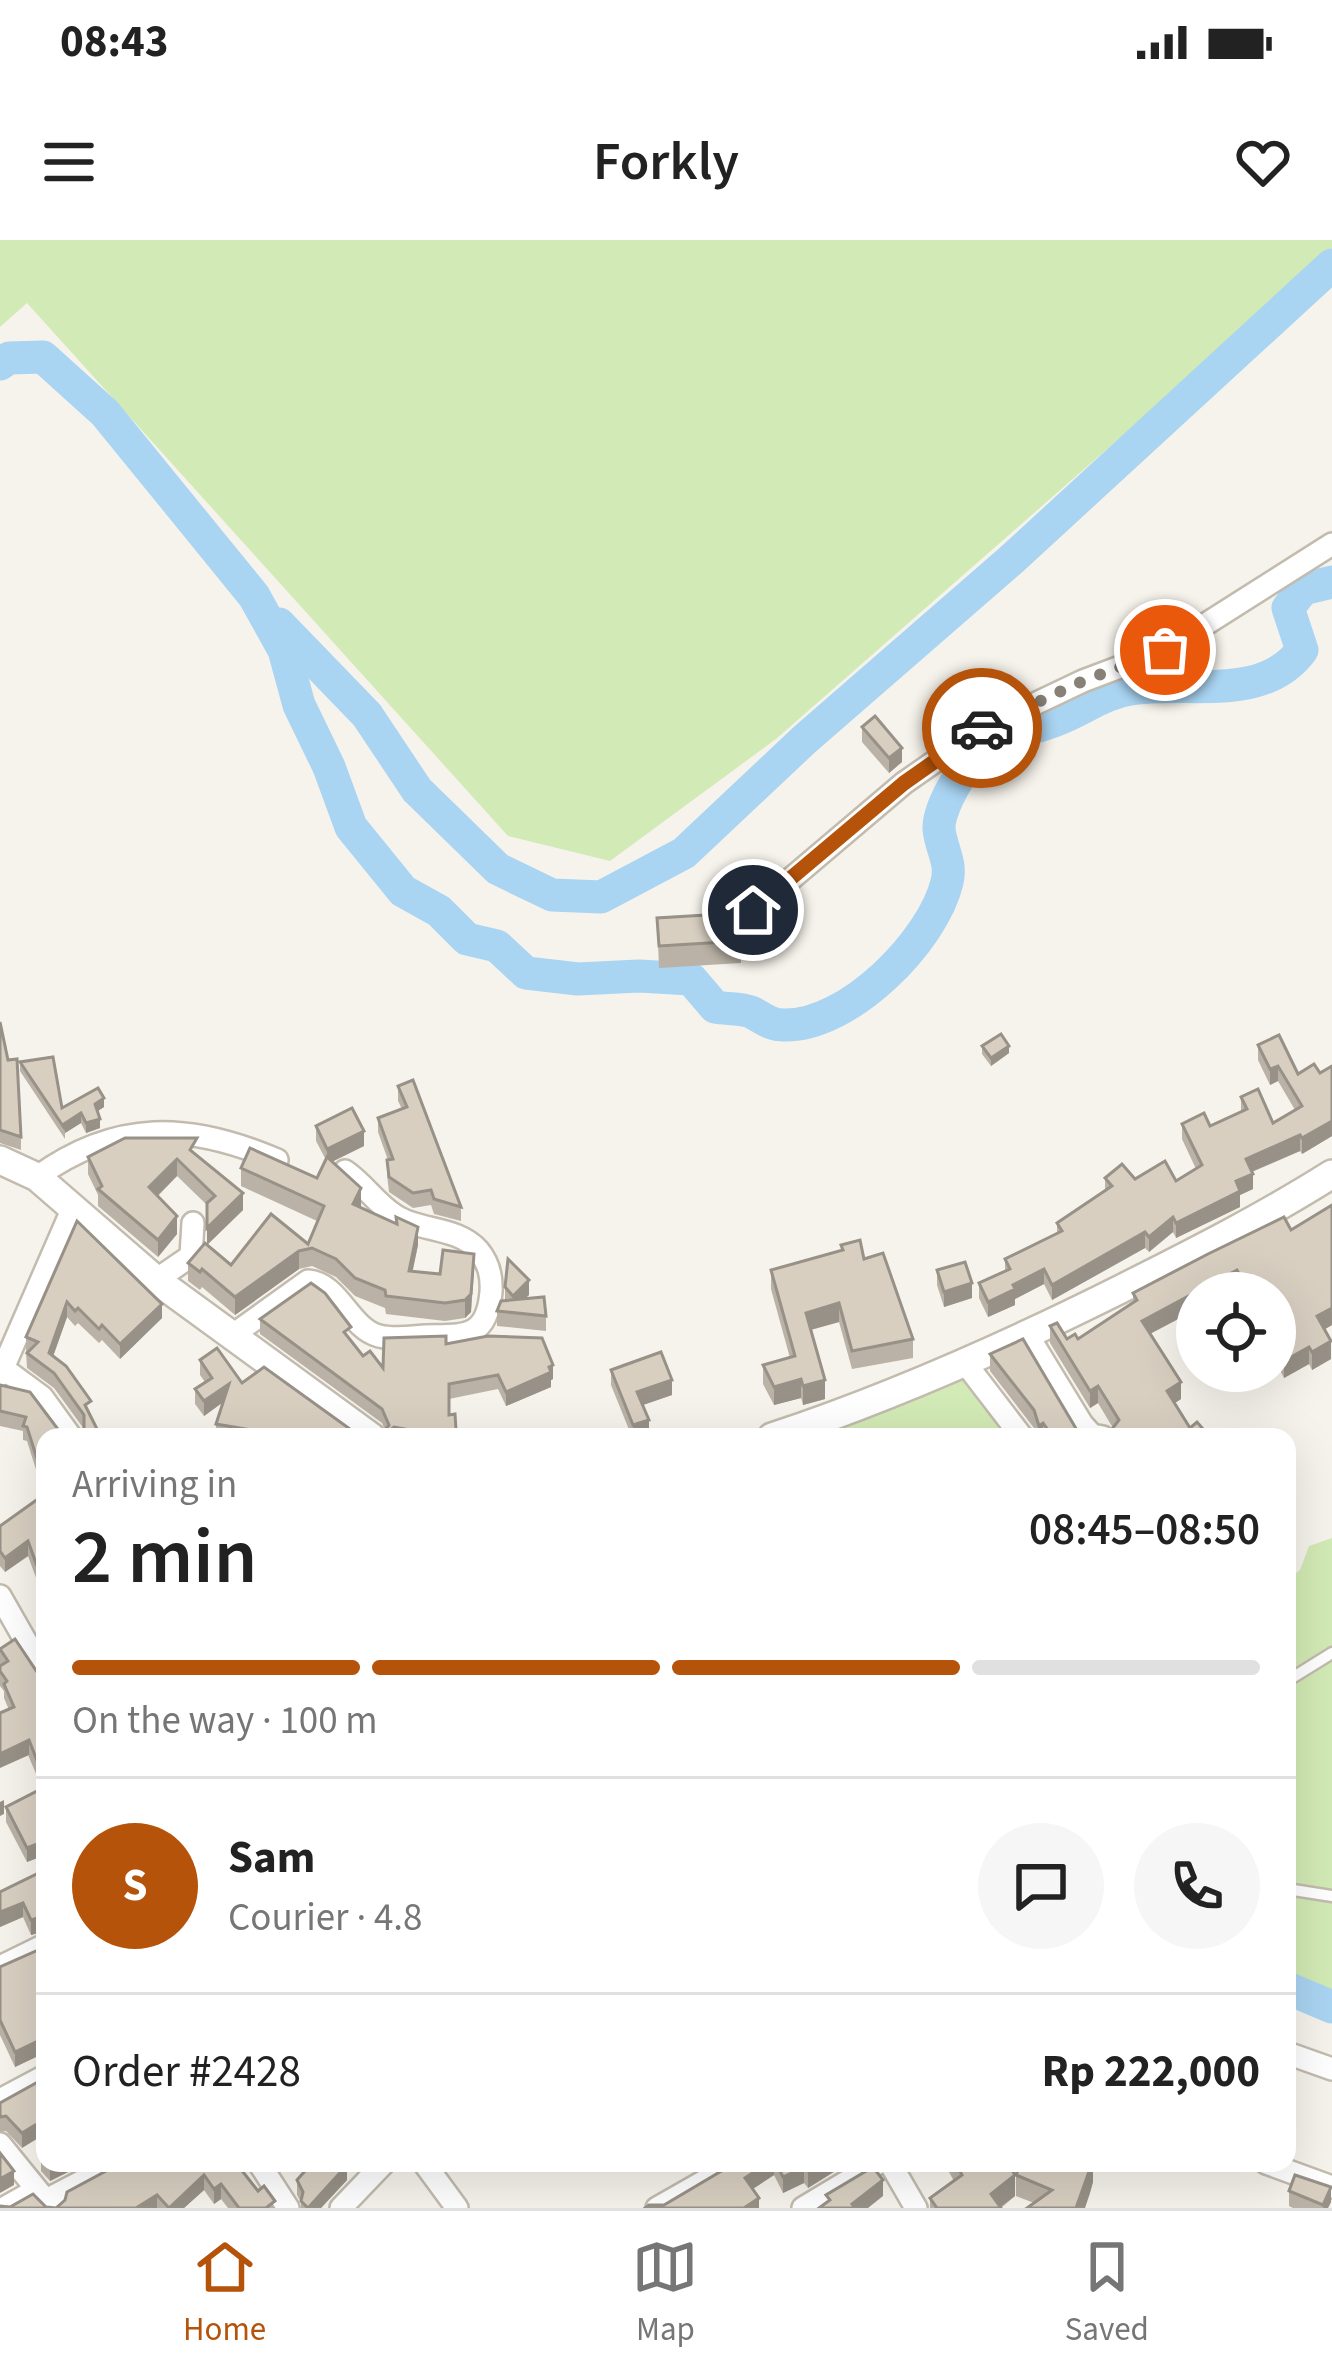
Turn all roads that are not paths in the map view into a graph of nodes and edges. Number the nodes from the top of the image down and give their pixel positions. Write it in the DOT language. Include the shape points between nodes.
graph roads {
  1 [pos="1332,544"];
  2 [pos="753,910"];
  3 [pos="0,1160"];
  4 [pos="277,1160"];
  5 [pos="345,1171"];
  6 [pos="1332,1174"];
  7 [pos="37,1177"];
  8 [pos="71,1210"];
  9 [pos="193,1222"];
  10 [pos="156,1280"];
  11 [pos="1028,1334"];
  12 [pos="230,1336"];
  13 [pos="966,1364"];
  14 [pos="1,1370"];
  15 [pos="64,1428"];
  16 [pos="358,1428"];
  17 [pos="799,1428"];
  18 [pos="1015,1428"];
  19 [pos="1086,1428"];
  20 [pos="0,1596"];
  21 [pos="1332,1653"];
  22 [pos="36,1659"];
  23 [pos="1296,1675"];
  24 [pos="1296,1890"];
  25 [pos="1332,1896"];
  26 [pos="36,1949"];
  27 [pos="0,1967"];
  28 [pos="1296,2056"];
  29 [pos="1332,2069"];
  30 [pos="36,2080"];
  31 [pos="1,2097"];
  32 [pos="0,2144"];
  33 [pos="99,2172"];
  34 [pos="265,2172"];
  35 [pos="375,2172"];
  36 [pos="431,2172"];
  37 [pos="720,2172"];
  38 [pos="863,2172"];
  39 [pos="895,2172"];
  40 [pos="1291,2172"];
  41 [pos="1332,2187"];
  42 [pos="44,2199"];
  43 [pos="4,2208"];
  44 [pos="288,2208"];
  45 [pos="341,2208"];
  46 [pos="457,2208"];
  47 [pos="657,2208"];
  48 [pos="802,2208"];
  49 [pos="916,2208"];
  1 -- 2 [label="street" via="1165,650 980,730"];
  3 -- 7 [label="street"];
  4 -- 7 [label="street" via="186,1133 138,1133 81,1149"];
  5 -- 12 [label="street" via="391,1214 476,1247 492,1276 484,1322 470,1334 386,1338 308,1281"];
  6 -- 11 [label="street"];
  7 -- 8 [label="street"];
  8 -- 10 [label="street"];
  8 -- 14 [label="street"];
  9 -- 10 [label="street" via="191,1256"];
  10 -- 12 [label="street"];
  11 -- 13 [label="street"];
  11 -- 19 [label="street"];
  12 -- 16 [label="street"];
  13 -- 17 [label="street"];
  13 -- 18 [label="street"];
  14 -- 15 [label="street" via="41,1397"];
  20 -- 22 [label="street"];
  21 -- 23 [label="lane"];
  24 -- 25 [label="lane"];
  26 -- 27 [label="street"];
  28 -- 29 [label="street"];
  30 -- 31 [label="street"];
  32 -- 42 [label="street"];
  33 -- 42 [label="street"];
  34 -- 44 [label="street"];
  35 -- 45 [label="street"];
  36 -- 46 [label="street"];
  37 -- 47 [label="street"];
  38 -- 48 [label="street"];
  39 -- 49 [label="street"];
  40 -- 41 [label="street"];
  42 -- 43 [label="street"];
}
